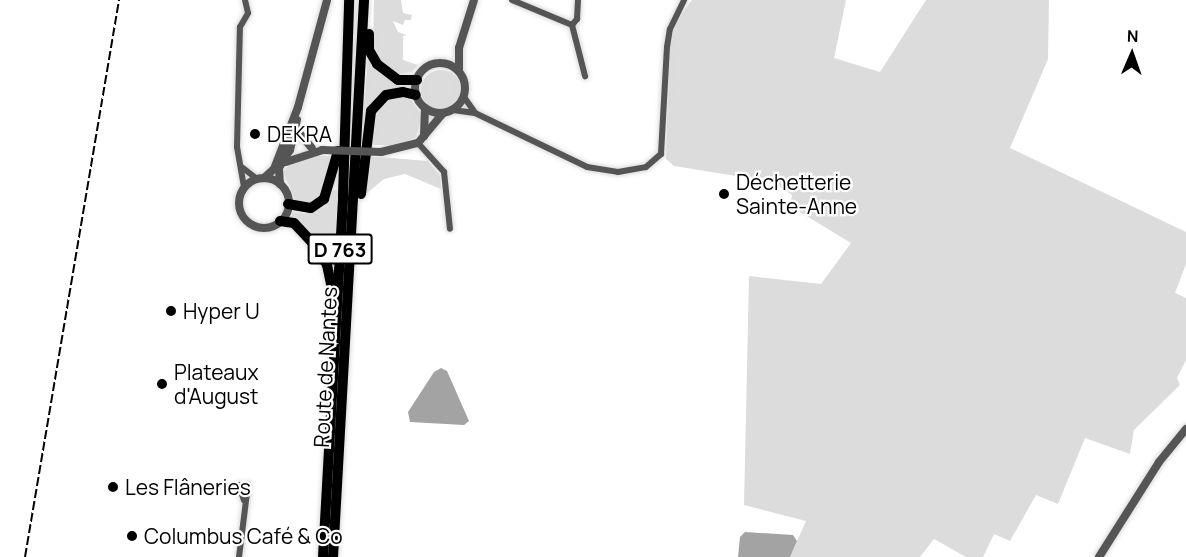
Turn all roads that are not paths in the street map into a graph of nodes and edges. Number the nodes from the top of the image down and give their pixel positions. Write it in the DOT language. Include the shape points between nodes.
graph roads {
  1 [pos="245,0"];
  2 [pos="327,0"];
  3 [pos="366,0"];
  4 [pos="474,0"];
  5 [pos="512,0"];
  6 [pos="578,0"];
  7 [pos="684,0"];
  8 [pos="349,3"];
  9 [pos="572,25"];
  10 [pos="459,48"];
  11 [pos="444,63"];
  12 [pos="459,71"];
  13 [pos="585,76"];
  14 [pos="417,80"];
  15 [pos="416,95"];
  16 [pos="464,97"];
  17 [pos="298,106"];
  18 [pos="425,108"];
  19 [pos="453,110"];
  20 [pos="443,113"];
  21 [pos="475,113"];
  22 [pos="296,128"];
  23 [pos="345,132"];
  24 [pos="421,140"];
  25 [pos="312,148"];
  26 [pos="290,150"];
  27 [pos="322,150"];
  28 [pos="279,156"];
  29 [pos="241,167"];
  30 [pos="279,168"];
  31 [pos="260,179"];
  32 [pos="280,184"];
  33 [pos="244,187"];
  34 [pos="288,204"];
  35 [pos="280,221"];
  36 [pos="450,230"];
  37 [pos="348,300"];
  38 [pos="335,335"];
  39 [pos="1186,429"];
  40 [pos="239,485"];
  41 [pos="248,485"];
  42 [pos="244,501"];
  43 [pos="240,557"];
  44 [pos="323,557"];
  45 [pos="333,557"];
  46 [pos="1099,557"];
  1 -- 29 [label="street" via="248,13 240,27 238,94 237,147"];
  2 -- 17 [label="street"];
  3 -- 14 [label="highway" via="369,50 377,64 398,80"];
  3 -- 37 [label="highway, Route de Nantes / D 763"];
  4 -- 10 [label="street"];
  5 -- 9 [label="street"];
  6 -- 9 [label="street" via="578,20"];
  7 -- 21 [label="street" via="670,29 665,138 657,162 635,171 587,167"];
  8 -- 23 [label="highway, Route de Nantes / D 763"];
  9 -- 13 [label="street"];
  10 -- 11 [label="street"];
  10 -- 12 [label="street"];
  11 -- 12 [label="street"];
  11 -- 14 [label="street" via="427,67"];
  12 -- 16 [label="street" via="465,83"];
  14 -- 15 [label="street"];
  15 -- 18 [label="street"];
  15 -- 37 [label="highway" via="386,95 367,121 357,277"];
  16 -- 19 [label="street"];
  16 -- 21 [label="street"];
  17 -- 22 [label="street"];
  17 -- 28 [label="street"];
  18 -- 20 [label="street"];
  18 -- 24 [label="street"];
  19 -- 20 [label="street"];
  19 -- 21 [label="street"];
  20 -- 24 [label="street"];
  22 -- 25 [label="street"];
  22 -- 26 [label="street"];
  23 -- 34 [label="highway" via="324,199 311,208"];
  23 -- 38 [label="highway, Route de Nantes / D 763"];
  24 -- 27 [label="street, bridge" via="401,150"];
  24 -- 36 [label="street" via="444,172"];
  25 -- 26 [label="street"];
  25 -- 27 [label="street"];
  26 -- 28 [label="street"];
  26 -- 30 [label="street"];
  27 -- 30 [label="street" via="292,158"];
  28 -- 31 [label="street"];
  29 -- 31 [label="street"];
  29 -- 33 [label="street"];
  30 -- 32 [label="street"];
  31 -- 32 [label="street"];
  31 -- 33 [label="street"];
  32 -- 34 [label="street"];
  33 -- 35 [label="street" via="239,200 244,219 259,227"];
  34 -- 35 [label="street"];
  35 -- 38 [label="highway" via="302,230 327,266 332,280"];
  37 -- 45 [label="highway, Route de Nantes / D 763"];
  38 -- 44 [label="highway, Route de Nantes / D 763"];
  39 -- 46 [label="street" via="1159,462"];
  40 -- 42 [label="street"];
  41 -- 42 [label="street"];
  42 -- 43 [label="street"];
}
